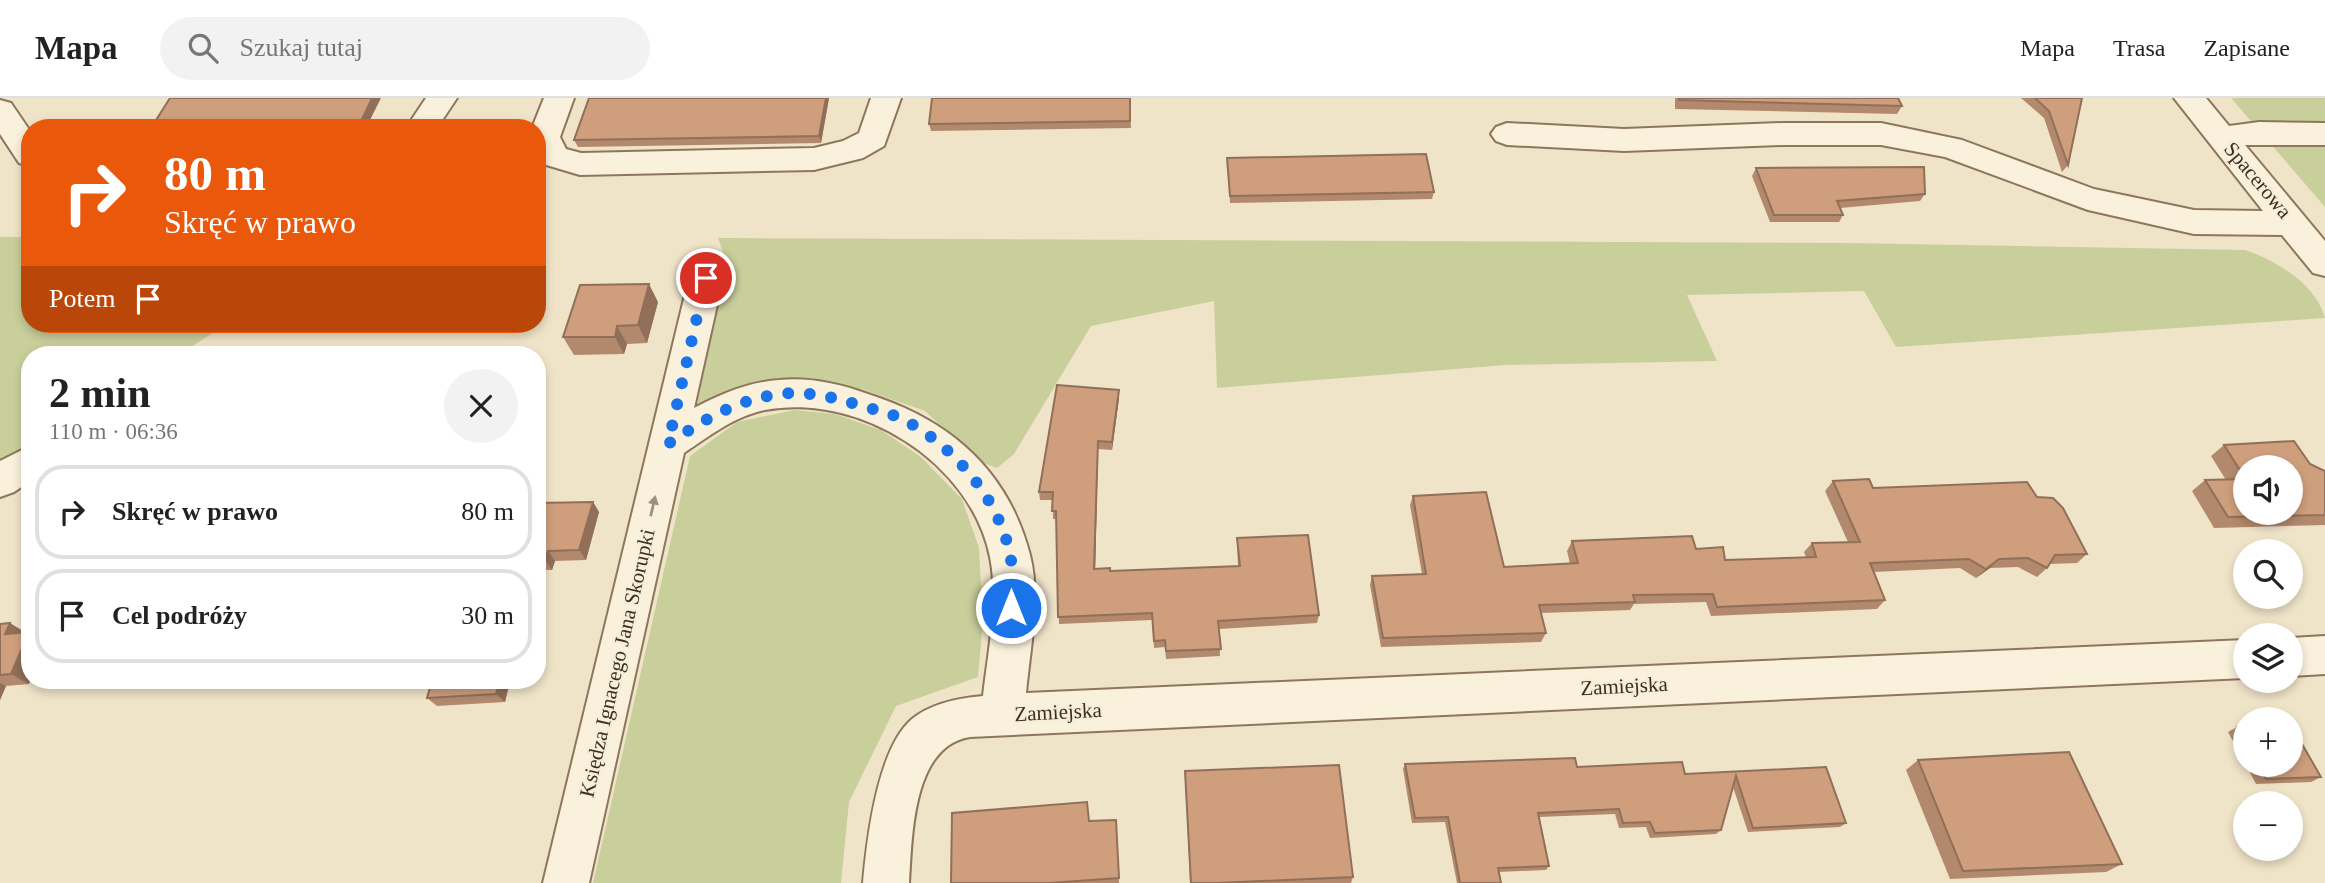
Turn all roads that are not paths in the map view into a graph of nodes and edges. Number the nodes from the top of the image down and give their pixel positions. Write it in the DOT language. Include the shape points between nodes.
graph roads {
  1 [pos="442,98"];
  2 [pos="559,98"];
  3 [pos="886,98"];
  4 [pos="2189,98"];
  5 [pos="0,110"];
  6 [pos="427,119"];
  7 [pos="546,132"];
  8 [pos="1507,134"];
  9 [pos="2325,134"];
  10 [pos="2222,137"];
  11 [pos="546,141"];
  12 [pos="21,142"];
  13 [pos="2294,223"];
  14 [pos="2325,264"];
  15 [pos="706,278"];
  16 [pos="668,444"];
  17 [pos="21,467"];
  18 [pos="0,481"];
  19 [pos="2325,655"];
  20 [pos="2303,656"];
  21 [pos="2233,660"];
  22 [pos="1003,714"];
  23 [pos="566,883"];
  24 [pos="887,883"];
  1 -- 6 [label="street"];
  2 -- 7 [label="street"];
  3 -- 11 [label="street" via="873,139 852,150 814,159 580,164 554,156"];
  4 -- 10 [label="street, Spacerowa"];
  5 -- 12 [label="street"];
  8 -- 13 [label="street" via="1624,140 1881,134 1951,148 2088,198 2194,222"];
  9 -- 10 [label="street"];
  10 -- 13 [label="street, Spacerowa"];
  13 -- 14 [label="street, Spacerowa"];
  15 -- 16 [label="street, Księdza Ignacego Jana Skorupki"];
  16 -- 22 [label="street" via="712,414 745,401 810,393 890,414 937,442 989,501 1010,558 1013,589"];
  23 -- 16 [label="street, Księdza Ignacego Jana Skorupki, one-way"];
  17 -- 18 [label="street"];
  19 -- 20 [label="street"];
  21 -- 22 [label="street, Zamiejska"];
  22 -- 24 [label="street, Zamiejska" via="937,725 917,747 900,787 890,834"];
}
